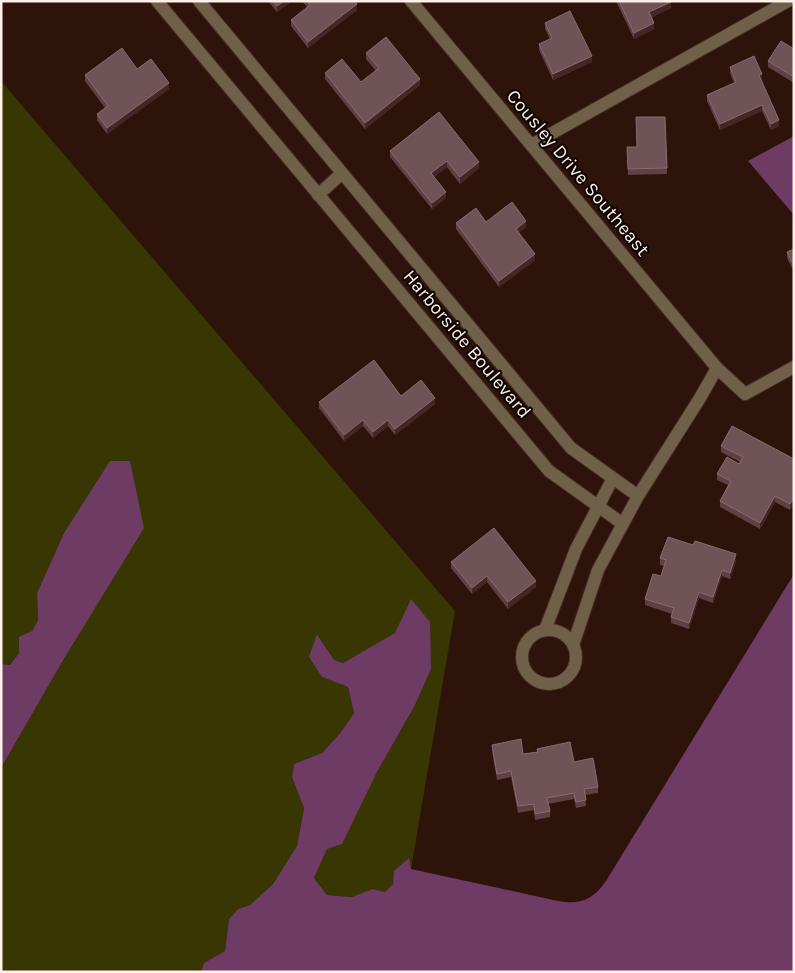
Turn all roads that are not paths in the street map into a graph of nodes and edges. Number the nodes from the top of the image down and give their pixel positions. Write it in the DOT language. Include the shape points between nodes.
graph roads {
  1 [pos="157,1"];
  2 [pos="199,1"];
  3 [pos="411,1"];
  4 [pos="788,1"];
  5 [pos="531,145"];
  6 [pos="342,173"];
  7 [pos="318,195"];
  8 [pos="794,367"];
  9 [pos="717,368"];
  10 [pos="613,478"];
  11 [pos="638,496"];
  12 [pos="598,506"];
  13 [pos="623,524"];
  14 [pos="545,630"];
  15 [pos="573,645"];
  1 -- 7 [label="street, Harborside Boulevard"];
  2 -- 6 [label="street, Harborside Boulevard"];
  3 -- 5 [label="street, Cousley Drive Southeast"];
  4 -- 5 [label="street"];
  5 -- 9 [label="street, Cousley Drive Southeast"];
  6 -- 7 [label="street"];
  6 -- 10 [label="street, Harborside Boulevard" via="571,448"];
  7 -- 12 [label="street, Harborside Boulevard" via="549,471"];
  8 -- 9 [label="street, Cousley Drive Southeast" via="745,394"];
  9 -- 11 [label="street"];
  10 -- 11 [label="street, Harborside Boulevard"];
  10 -- 12 [label="street"];
  11 -- 13 [label="street"];
  12 -- 13 [label="street, Harborside Boulevard"];
  12 -- 14 [label="street" via="576,550"];
  13 -- 15 [label="street" via="598,570"];
  14 -- 15 [label="street" via="564,635"];
  14 -- 15 [label="street" via="532,636 522,650 523,667 533,680 550,685 566,679 575,665"];
}
